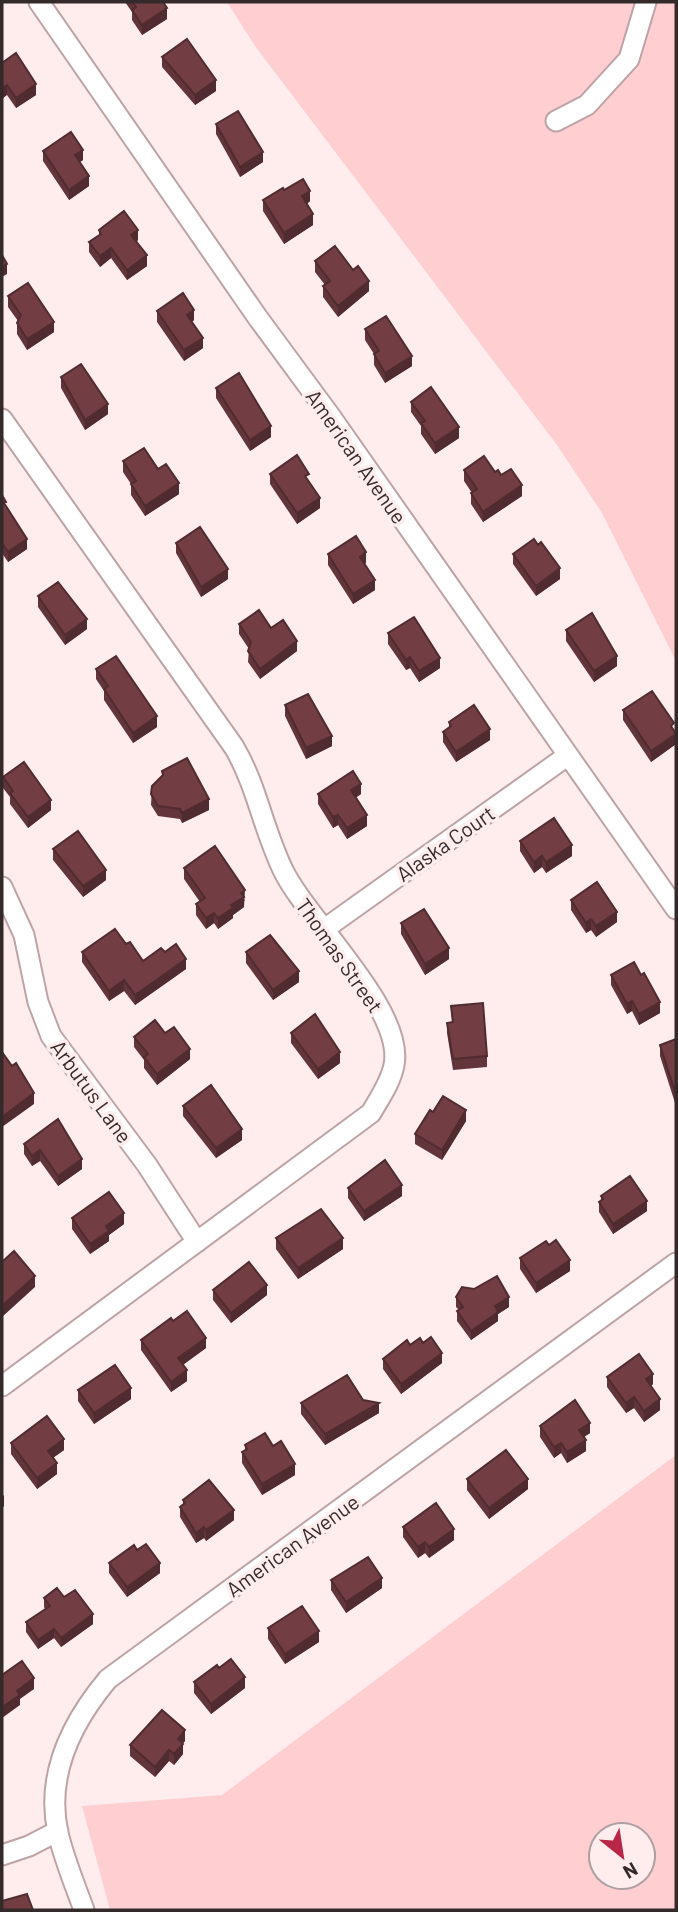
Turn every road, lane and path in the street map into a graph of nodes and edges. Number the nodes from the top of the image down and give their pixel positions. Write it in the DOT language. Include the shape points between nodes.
graph roads {
  1 [pos="39,2"];
  2 [pos="646,2"];
  3 [pos="556,121"];
  4 [pos="2,419"];
  5 [pos="567,756"];
  6 [pos="5,901"];
  7 [pos="676,909"];
  8 [pos="323,930"];
  9 [pos="197,1242"];
  10 [pos="676,1263"];
  11 [pos="2,1386"];
  12 [pos="58,1831"];
  13 [pos="2,1855"];
  14 [pos="84,1910"];
  1 -- 5 [label="street, American Avenue"];
  2 -- 3 [label="street" via="629,59 587,105"];
  4 -- 8 [label="street, Thomas Street" via="234,747 258,795 283,870"];
  5 -- 7 [label="street, American Avenue"];
  5 -- 8 [label="street, Alaska Court"];
  6 -- 9 [label="street, Arbutus Lane" via="24,935 38,1002 51,1036 147,1165"];
  8 -- 9 [label="street, Thomas Street" via="380,1006 394,1064 371,1113"];
  9 -- 11 [label="street, Thomas Street"];
  10 -- 12 [label="street, American Avenue" via="108,1679 82,1709 67,1737 56,1796"];
  12 -- 13 [label="street"];
  12 -- 14 [label="street, American Avenue"];
}
